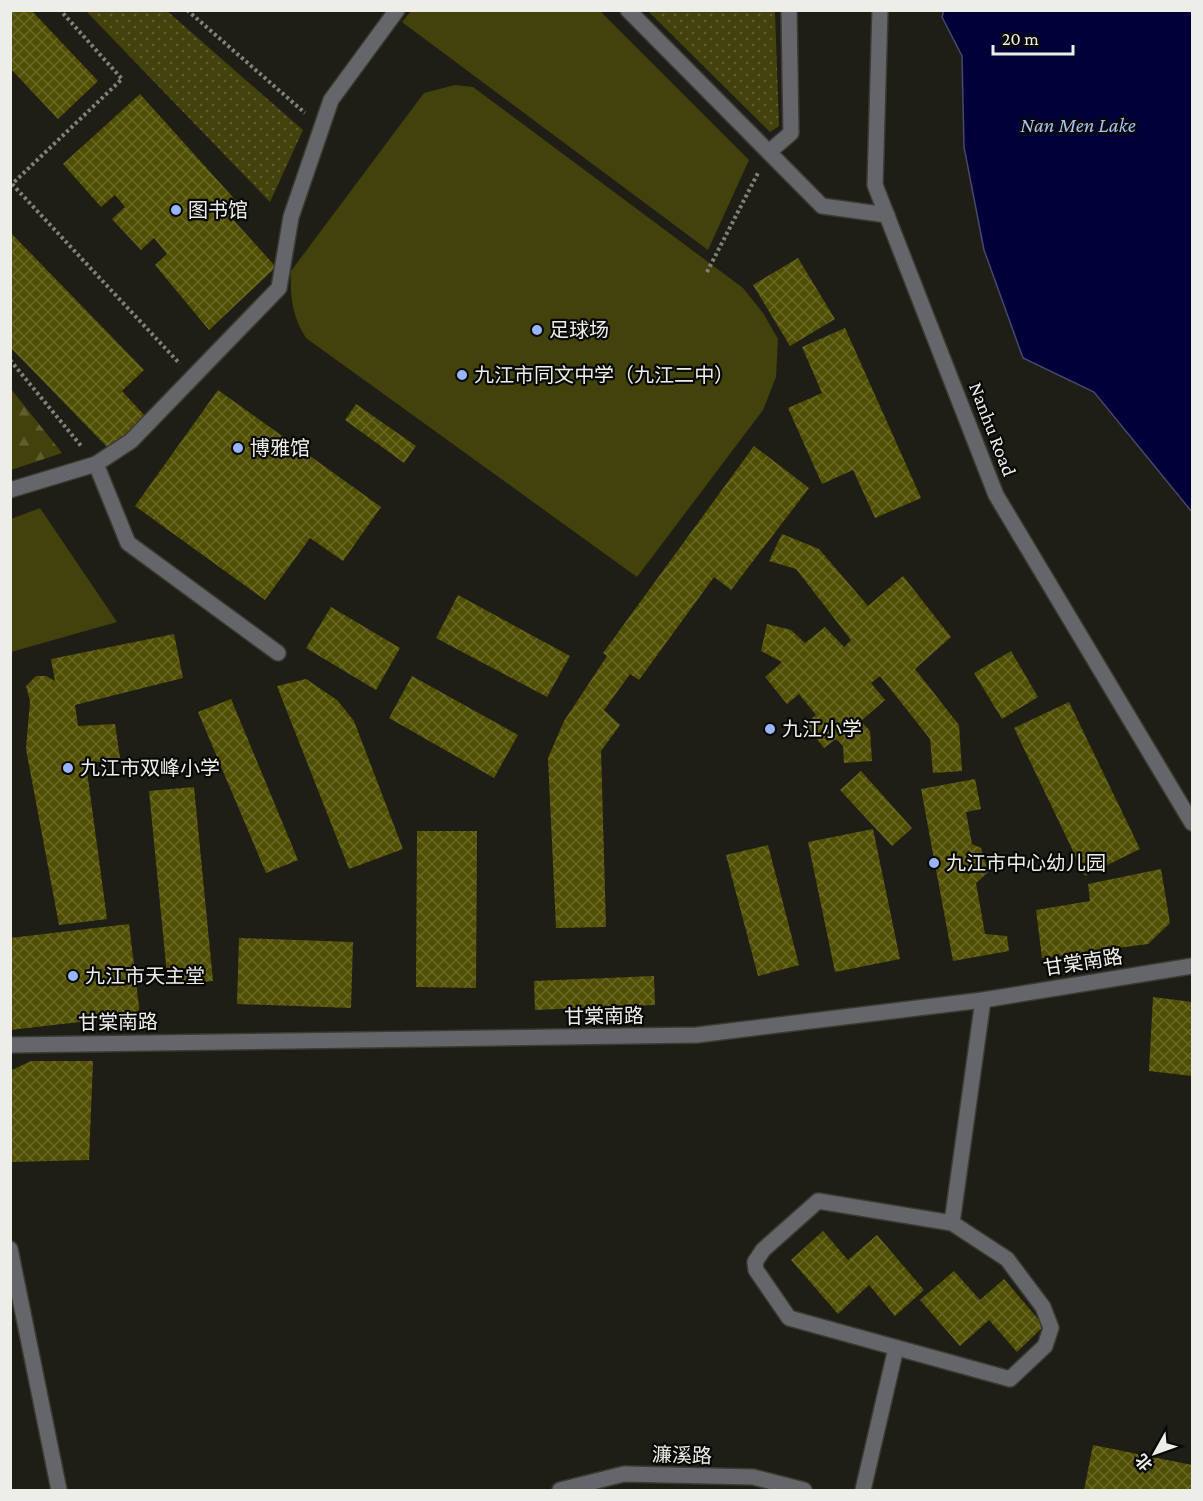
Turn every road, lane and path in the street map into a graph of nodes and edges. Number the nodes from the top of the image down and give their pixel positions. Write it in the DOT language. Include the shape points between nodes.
graph roads {
  1 [pos="60,10"];
  2 [pos="187,10"];
  3 [pos="397,10"];
  4 [pos="628,10"];
  5 [pos="789,10"];
  6 [pos="880,10"];
  7 [pos="322,127"];
  8 [pos="768,152"];
  9 [pos="11,185"];
  10 [pos="887,215"];
  11 [pos="707,272"];
  12 [pos="10,360"];
  13 [pos="179,363"];
  14 [pos="96,464"];
  15 [pos="10,490"];
  16 [pos="278,653"];
  17 [pos="1192,823"];
  18 [pos="1192,966"];
  19 [pos="983,1000"];
  20 [pos="10,1045"];
  21 [pos="952,1223"];
  22 [pos="10,1249"];
  23 [pos="896,1348"];
  24 [pos="59,1491"];
  25 [pos="560,1491"];
  26 [pos="804,1491"];
  27 [pos="863,1491"];
  1 -- 9 [label="path" via="122,79"];
  2 -- 7 [label="path"];
  3 -- 7 [label="street" via="331,100"];
  4 -- 8 [label="street"];
  5 -- 8 [label="street" via="791,134"];
  6 -- 10 [label="street, Nanhu Road" via="875,185"];
  7 -- 14 [label="street" via="291,217 279,288 131,441"];
  8 -- 10 [label="street" via="822,206"];
  8 -- 11 [label="path"];
  9 -- 13 [label="path"];
  10 -- 17 [label="street, Nanhu Road" via="996,495"];
  12 -- 14 [label="path"];
  14 -- 15 [label="street"];
  14 -- 16 [label="street" via="128,543"];
  18 -- 19 [label="street, 甘棠南路"];
  19 -- 20 [label="street, 甘棠南路" via="697,1035"];
  19 -- 21 [label="street"];
  21 -- 23 [label="street" via="1008,1259 1025,1280 1051,1328 1045,1346 1010,1379"];
  21 -- 23 [label="street" via="818,1201 763,1250 755,1262 756,1270 789,1318"];
  22 -- 24 [label="street"];
  23 -- 27 [label="street"];
  25 -- 26 [label="street, 濂溪路" via="624,1474 753,1478"];
}
